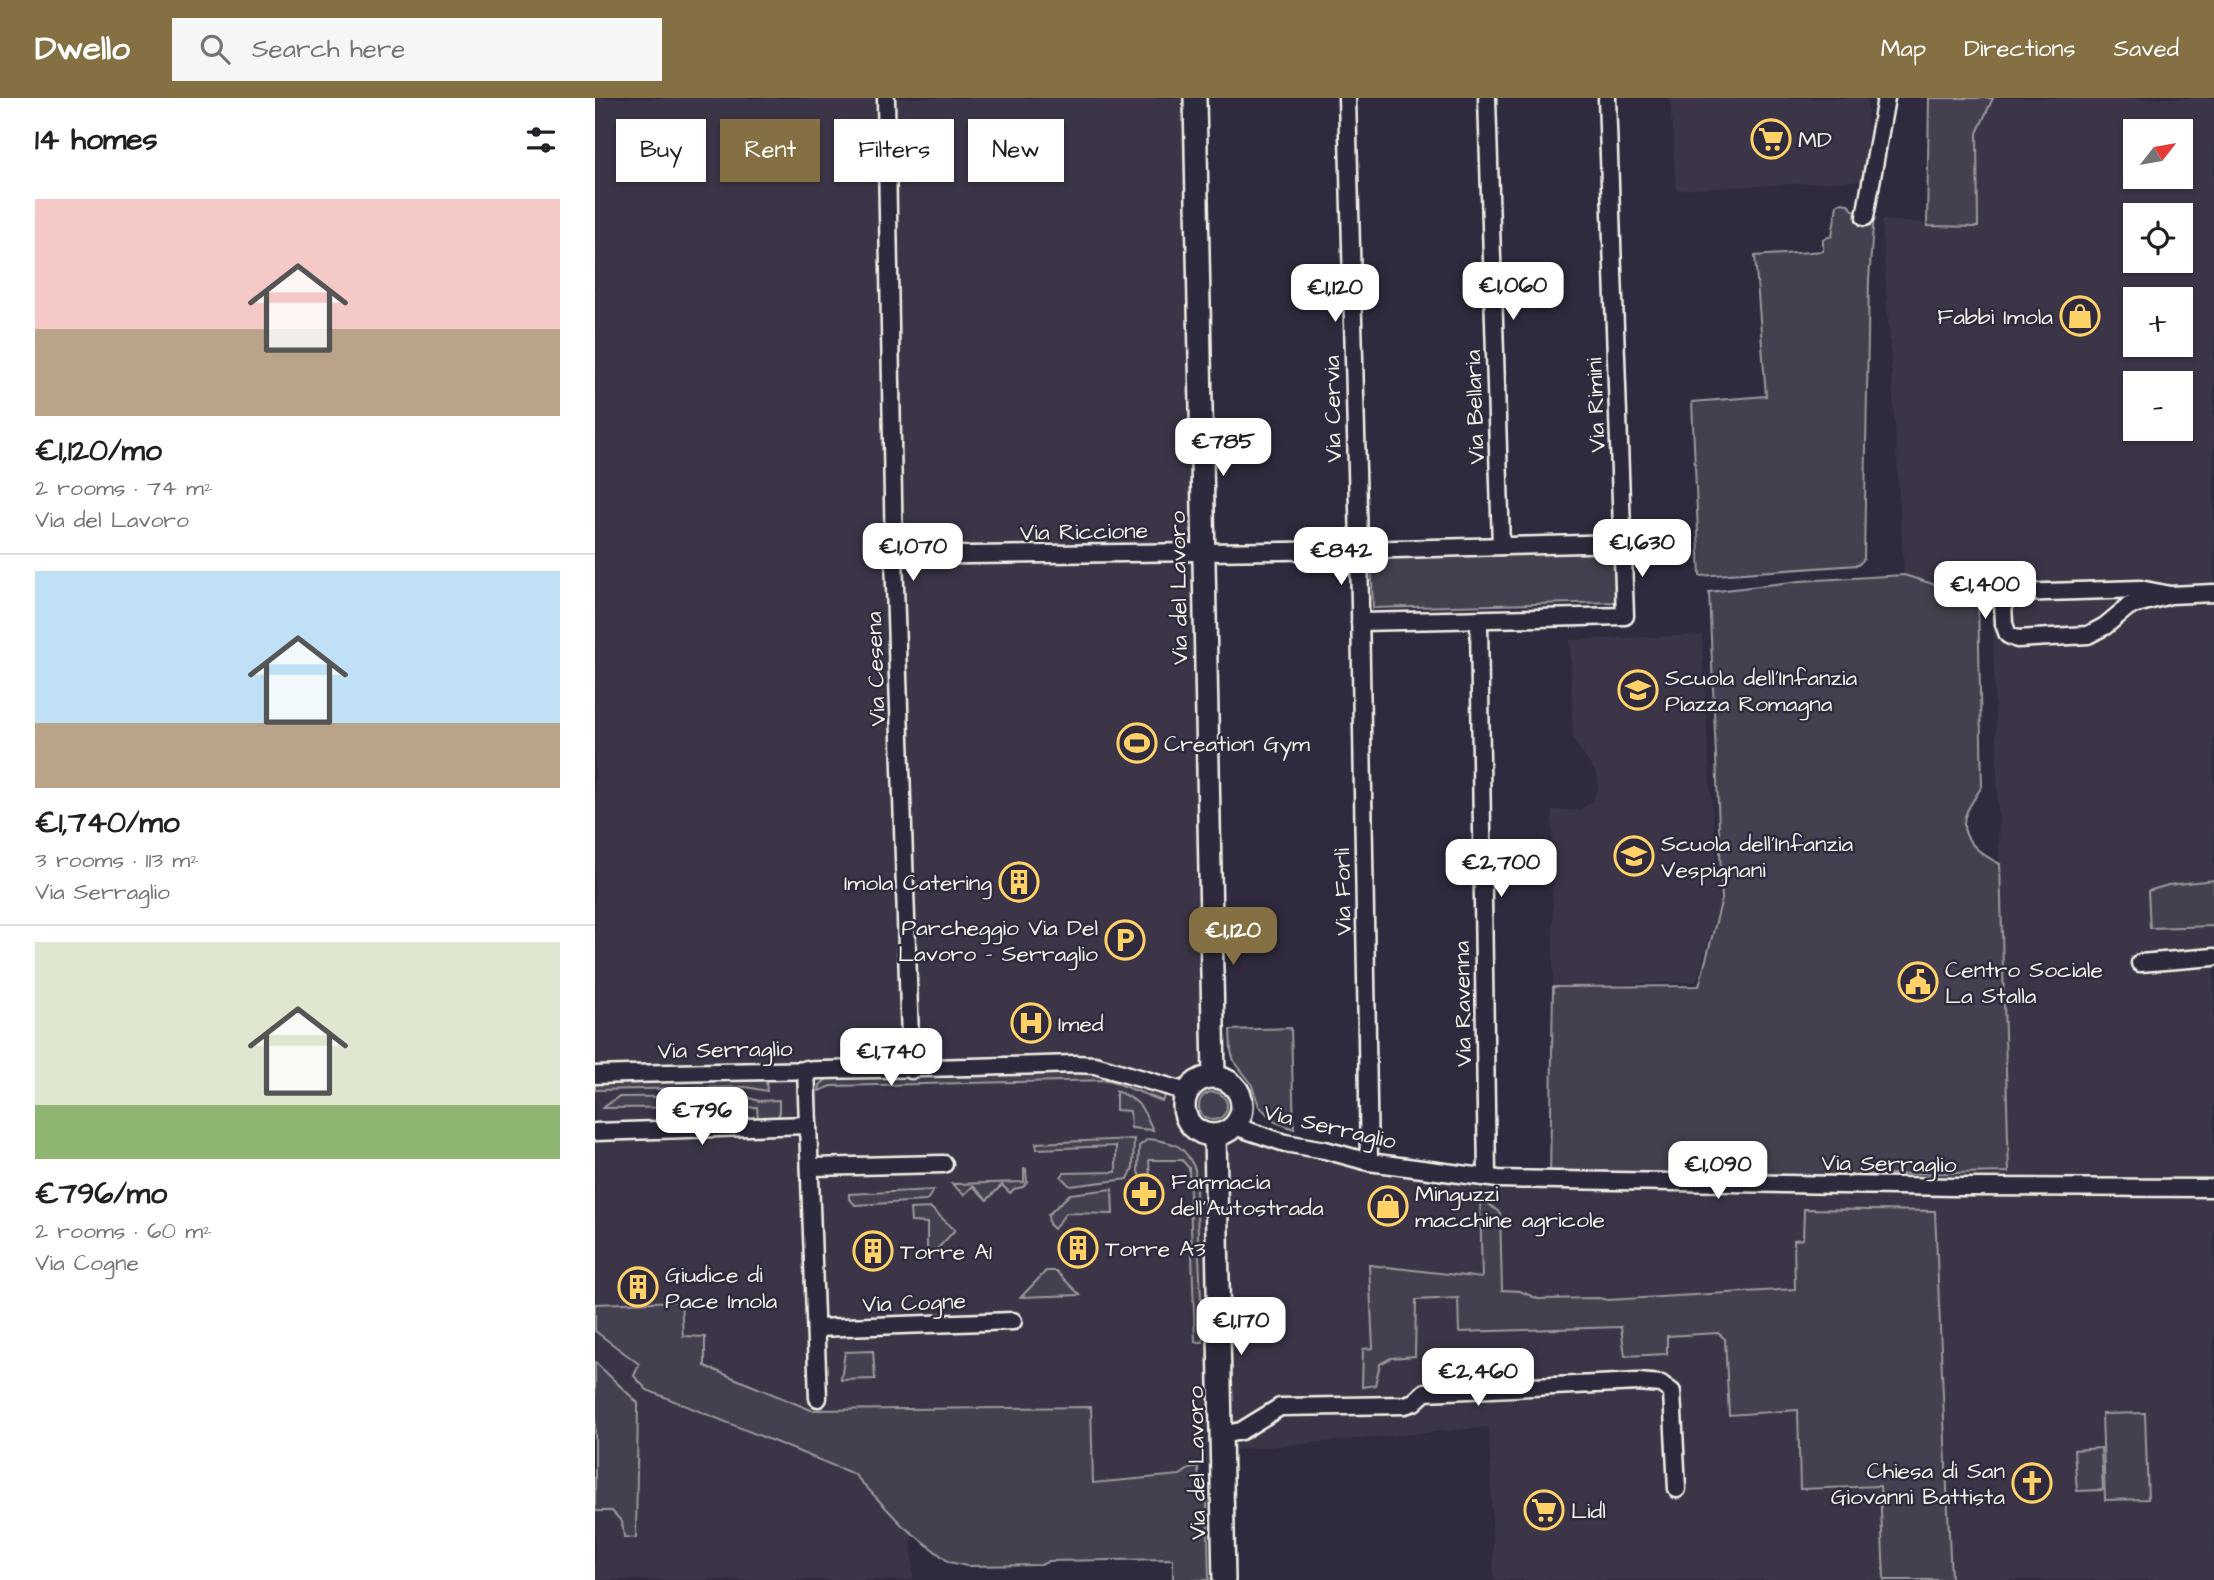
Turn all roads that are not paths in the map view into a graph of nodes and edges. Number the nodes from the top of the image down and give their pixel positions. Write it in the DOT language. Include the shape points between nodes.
graph roads {
  1 [pos="886,98"];
  2 [pos="1195,98"];
  3 [pos="1347,98"];
  4 [pos="1487,98"];
  5 [pos="1608,98"];
  6 [pos="1886,98"];
  7 [pos="1865,217"];
  8 [pos="1622,542"];
  9 [pos="1501,546"];
  10 [pos="1359,550"];
  11 [pos="1204,552"];
  12 [pos="894,556"];
  13 [pos="2214,593"];
  14 [pos="2170,595"];
  15 [pos="1479,621"];
  16 [pos="1360,622"];
  17 [pos="2214,957"];
  18 [pos="2140,963"];
  19 [pos="806,1069"];
  20 [pos="911,1070"];
  21 [pos="595,1075"];
  22 [pos="1214,1077"];
  23 [pos="1187,1092"];
  24 [pos="808,1125"];
  25 [pos="1224,1130"];
  26 [pos="595,1132"];
  27 [pos="1369,1162"];
  28 [pos="944,1164"];
  29 [pos="810,1167"];
  30 [pos="1487,1177"];
  31 [pos="2214,1188"];
  32 [pos="1013,1321"];
  33 [pos="816,1328"];
  34 [pos="818,1398"];
  35 [pos="1222,1435"];
  36 [pos="1677,1489"];
  37 [pos="1224,1580"];
  1 -- 12 [label="street, Via Cesena"];
  2 -- 11 [label="main road, Via del Lavoro"];
  3 -- 10 [label="street, Via Cervia"];
  4 -- 9 [label="street, Via Bellaria"];
  5 -- 8 [label="street, Via Rimini"];
  6 -- 7 [label="street"];
  8 -- 9 [label="street, Via Riccione"];
  8 -- 15 [label="street, Via Rimini" via="1625,616"];
  9 -- 10 [label="street, Via Riccione"];
  10 -- 11 [label="street, Via Riccione"];
  10 -- 16 [label="street, Via Cervia"];
  11 -- 12 [label="street, Via Riccione"];
  11 -- 22 [label="main road, Via del Lavoro"];
  12 -- 20 [label="street, Via Cesena"];
  13 -- 14 [label="street"];
  14 -- 14 [label="street" via="2140,589 2018,593 2003,603 2004,624 2008,635 2017,639 2088,635 2129,606"];
  15 -- 16 [label="street"];
  15 -- 30 [label="street, Via Ravenna"];
  16 -- 27 [label="street, Via Forlì"];
  17 -- 18 [label="street"];
  19 -- 20 [label="street, Via Serraglio"];
  19 -- 21 [label="street, Via Serraglio"];
  19 -- 24 [label="street"];
  20 -- 23 [label="street, Via Serraglio" via="1095,1065"];
  22 -- 23 [label="main road" via="1199,1080"];
  22 -- 25 [label="main road, Via del Lavoro" via="1230,1082 1240,1095 1241,1111"];
  23 -- 25 [label="main road" via="1184,1109 1191,1125 1198,1130"];
  24 -- 26 [label="street"];
  24 -- 29 [label="street"];
  25 -- 27 [label="street, Via Serraglio"];
  25 -- 35 [label="main road, Via del Lavoro"];
  27 -- 30 [label="street, Via Serraglio"];
  28 -- 29 [label="street"];
  29 -- 33 [label="street"];
  30 -- 31 [label="street, Via Serraglio"];
  32 -- 33 [label="street, Via Cogne"];
  33 -- 34 [label="street"];
  35 -- 36 [label="street" via="1241,1431 1280,1407 1405,1405 1425,1392 1661,1384 1672,1392"];
  35 -- 37 [label="main road, Via del Lavoro"];
}
